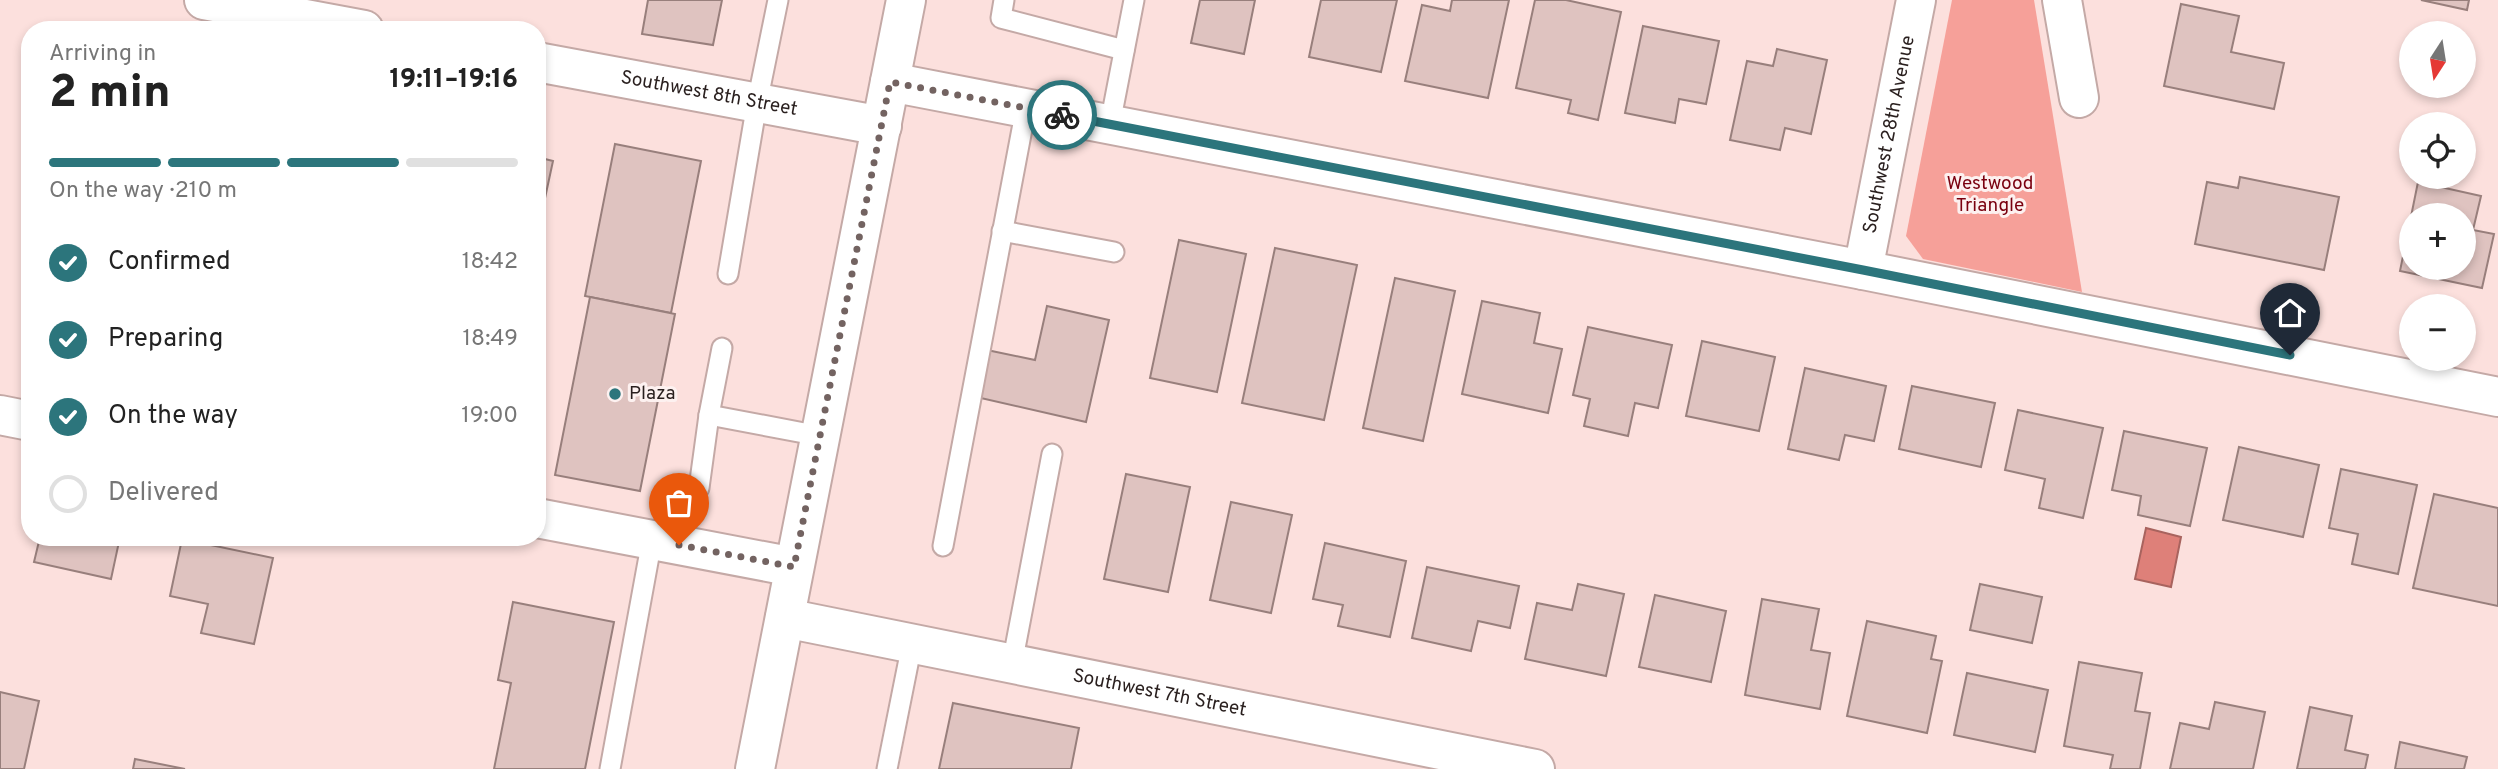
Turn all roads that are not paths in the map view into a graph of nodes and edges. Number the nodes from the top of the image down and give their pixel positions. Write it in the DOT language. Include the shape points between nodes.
graph roads {
  1 [pos="204,0"];
  2 [pos="778,0"];
  3 [pos="906,0"];
  4 [pos="1004,0"];
  5 [pos="1134,0"];
  6 [pos="1916,0"];
  7 [pos="2062,0"];
  8 [pos="316,21"];
  9 [pos="1124,50"];
  10 [pos="546,64"];
  11 [pos="890,82"];
  12 [pos="2079,98"];
  13 [pos="757,103"];
  14 [pos="1026,108"];
  15 [pos="1110,124"];
  16 [pos="882,126"];
  17 [pos="1002,231"];
  18 [pos="1114,253"];
  19 [pos="1863,270"];
  20 [pos="728,274"];
  21 [pos="722,348"];
  22 [pos="2498,397"];
  23 [pos="0,415"];
  24 [pos="709,415"];
  25 [pos="21,419"];
  26 [pos="820,436"];
  27 [pos="1052,454"];
  28 [pos="699,488"];
  29 [pos="546,520"];
  30 [pos="652,540"];
  31 [pos="943,546"];
  32 [pos="794,567"];
  33 [pos="785,618"];
  34 [pos="912,644"];
  35 [pos="1012,664"];
  36 [pos="610,769"];
  37 [pos="755,769"];
  38 [pos="887,769"];
  39 [pos="1535,769"];
  1 -- 8 [label="street"];
  2 -- 13 [label="lane"];
  3 -- 11 [label="street"];
  4 -- 9 [label="lane" via="1001,18"];
  5 -- 9 [label="lane"];
  6 -- 19 [label="street, Southwest 28th Avenue"];
  7 -- 12 [label="street"];
  9 -- 15 [label="lane"];
  10 -- 13 [label="street, Southwest 8th Street"];
  11 -- 14 [label="street"];
  11 -- 16 [label="street"];
  13 -- 16 [label="street, Southwest 8th Street"];
  13 -- 20 [label="lane"];
  14 -- 15 [label="street"];
  14 -- 17 [label="lane"];
  15 -- 19 [label="street"];
  16 -- 26 [label="street"];
  17 -- 18 [label="lane"];
  17 -- 31 [label="lane"];
  19 -- 22 [label="street"];
  21 -- 24 [label="lane"];
  23 -- 25 [label="street"];
  24 -- 26 [label="lane"];
  24 -- 28 [label="lane"];
  26 -- 32 [label="street"];
  27 -- 35 [label="lane"];
  29 -- 30 [label="street"];
  30 -- 32 [label="street"];
  30 -- 36 [label="lane"];
  32 -- 33 [label="street"];
  33 -- 34 [label="street, Southwest 7th Street"];
  33 -- 37 [label="street"];
  34 -- 35 [label="street, Southwest 7th Street"];
  34 -- 38 [label="lane"];
  35 -- 39 [label="street, Southwest 7th Street"];
}
